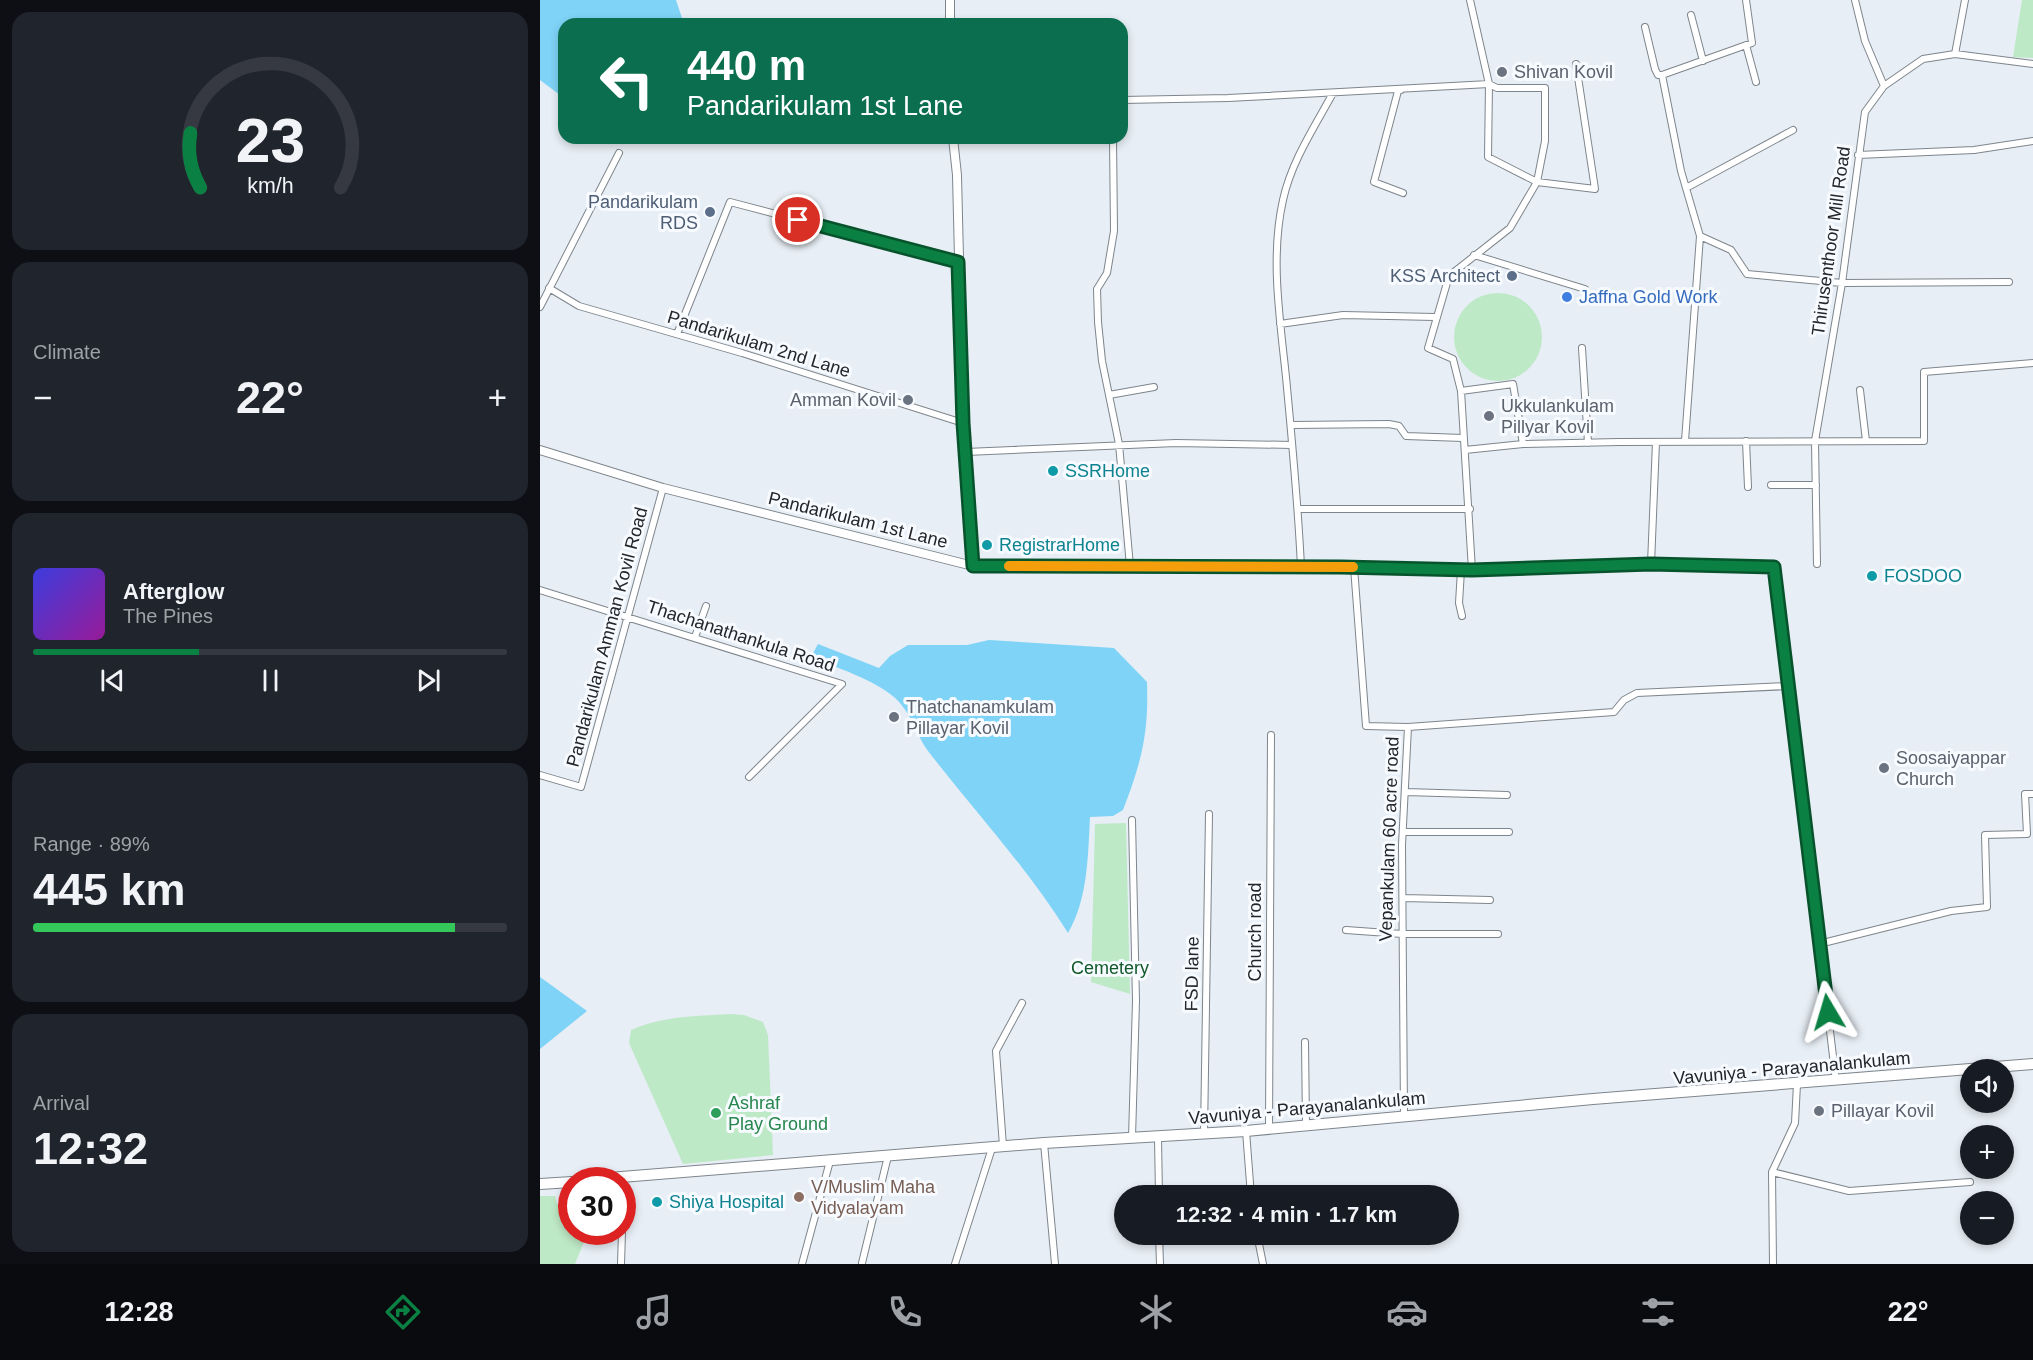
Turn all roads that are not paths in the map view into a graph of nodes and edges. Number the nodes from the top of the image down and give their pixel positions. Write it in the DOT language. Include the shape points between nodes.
graph roads {
  1 [pos="950,0"];
  2 [pos="1470,0"];
  3 [pos="1746,0"];
  4 [pos="1855,0"];
  5 [pos="1965,0"];
  6 [pos="1691,15"];
  7 [pos="950,18"];
  8 [pos="1645,27"];
  9 [pos="1746,45"];
  10 [pos="1955,54"];
  11 [pos="1703,61"];
  12 [pos="1576,64"];
  13 [pos="2033,64"];
  14 [pos="1662,75"];
  15 [pos="1756,82"];
  16 [pos="1489,84"];
  17 [pos="1884,86"];
  18 [pos="1402,90"];
  19 [pos="1333,93"];
  20 [pos="1128,100"];
  21 [pos="1793,130"];
  22 [pos="2033,141"];
  23 [pos="953,144"];
  24 [pos="1113,144"];
  25 [pos="619,153"];
  26 [pos="1858,155"];
  27 [pos="1538,182"];
  28 [pos="1686,188"];
  29 [pos="1404,193"];
  30 [pos="1700,236"];
  31 [pos="1474,255"];
  32 [pos="958,262"];
  33 [pos="2009,282"];
  34 [pos="1842,283"];
  35 [pos="549,288"];
  36 [pos="1586,289"];
  37 [pos="540,307"];
  38 [pos="1435,317"];
  39 [pos="1280,324"];
  40 [pos="677,334"];
  41 [pos="1582,348"];
  42 [pos="2033,363"];
  43 [pos="1154,387"];
  44 [pos="1860,390"];
  45 [pos="1461,391"];
  46 [pos="1109,395"];
  47 [pos="963,423"];
  48 [pos="1291,425"];
  49 [pos="1463,438"];
  50 [pos="1685,441"];
  51 [pos="1746,441"];
  52 [pos="1815,441"];
  53 [pos="1866,441"];
  54 [pos="1588,442"];
  55 [pos="1656,442"];
  56 [pos="1119,444"];
  57 [pos="1523,444"];
  58 [pos="1292,445"];
  59 [pos="540,450"];
  60 [pos="1465,450"];
  61 [pos="966,452"];
  62 [pos="1771,485"];
  63 [pos="1816,485"];
  64 [pos="1748,487"];
  65 [pos="663,488"];
  66 [pos="1299,509"];
  67 [pos="1470,509"];
  68 [pos="1651,564"];
  69 [pos="1817,564"];
  70 [pos="973,566"];
  71 [pos="1130,566"];
  72 [pos="1301,567"];
  73 [pos="1354,567"];
  74 [pos="1461,570"];
  75 [pos="1472,570"];
  76 [pos="540,590"];
  77 [pos="706,606"];
  78 [pos="629,616"];
  79 [pos="1462,616"];
  80 [pos="695,637"];
  81 [pos="1788,686"];
  82 [pos="1407,727"];
  83 [pos="1271,735"];
  84 [pos="540,775"];
  85 [pos="749,777"];
  86 [pos="1405,792"];
  87 [pos="2033,794"];
  88 [pos="1507,795"];
  89 [pos="1209,814"];
  90 [pos="1132,820"];
  91 [pos="1403,832"];
  92 [pos="1509,832"];
  93 [pos="1402,898"];
  94 [pos="1490,900"];
  95 [pos="1346,930"];
  96 [pos="1402,934"];
  97 [pos="1498,934"];
  98 [pos="1820,944"];
  99 [pos="1022,1003"];
  100 [pos="1305,1042"];
  101 [pos="2033,1064"];
  102 [pos="1836,1081"];
  103 [pos="1797,1084"];
  104 [pos="1404,1116"];
  105 [pos="1306,1125"];
  106 [pos="1269,1129"];
  107 [pos="1246,1131"];
  108 [pos="1204,1134"];
  109 [pos="1132,1138"];
  110 [pos="1158,1138"];
  111 [pos="1044,1143"];
  112 [pos="998,1147"];
  113 [pos="888,1156"];
  114 [pos="830,1161"];
  115 [pos="1772,1172"];
  116 [pos="636,1177"];
  117 [pos="1970,1182"];
  118 [pos="558,1183"];
  119 [pos="540,1184"];
  120 [pos="1159,1185"];
  121 [pos="1250,1185"];
  122 [pos="622,1245"];
  123 [pos="1159,1245"];
  124 [pos="1259,1245"];
  125 [pos="862,1263"];
  126 [pos="621,1264"];
  127 [pos="802,1264"];
  128 [pos="955,1264"];
  129 [pos="1055,1264"];
  130 [pos="1160,1264"];
  131 [pos="1263,1264"];
  132 [pos="1773,1264"];
  1 -- 7 [label="street"];
  2 -- 16 [label="street"];
  3 -- 9 [label="street" via="1753,38"];
  4 -- 17 [label="street" via="1865,40"];
  5 -- 10 [label="street"];
  6 -- 11 [label="street"];
  8 -- 14 [label="street" via="1655,69"];
  9 -- 11 [label="street"];
  9 -- 15 [label="street"];
  10 -- 13 [label="street, Thirusenthoor Mill Road"];
  10 -- 17 [label="street, Thirusenthoor Mill Road" via="1923,59"];
  11 -- 14 [label="street"];
  12 -- 27 [label="street" via="1595,189"];
  14 -- 28 [label="street"];
  16 -- 18 [label="street"];
  16 -- 27 [label="street" via="1488,157"];
  16 -- 27 [label="street" via="1497,88 1545,88 1545,141"];
  17 -- 26 [label="street, Thirusenthoor Mill Road" via="1865,112"];
  18 -- 19 [label="street"];
  18 -- 29 [label="street" via="1398,91 1374,182"];
  19 -- 20 [label="street"];
  19 -- 39 [label="street" via="1294,166 1283,199 1277,252"];
  21 -- 28 [label="street"];
  22 -- 26 [label="street" via="1974,150"];
  23 -- 32 [label="street"];
  24 -- 46 [label="street" via="1114,231 1107,273 1097,289 1102,361"];
  25 -- 35 [label="street"];
  26 -- 34 [label="street, Thirusenthoor Mill Road"];
  27 -- 31 [label="street" via="1510,228"];
  28 -- 30 [label="street"];
  30 -- 34 [label="street" via="1731,250 1747,274"];
  30 -- 50 [label="street"];
  31 -- 36 [label="street"];
  31 -- 38 [label="street" via="1449,276"];
  32 -- 40 [label="street" via="730,202"];
  32 -- 47 [label="street"];
  33 -- 34 [label="street"];
  34 -- 52 [label="street, Thirusenthoor Mill Road"];
  35 -- 37 [label="street"];
  35 -- 40 [label="street, Pandarikulam 2nd Lane" via="579,306"];
  38 -- 39 [label="street" via="1343,315"];
  38 -- 45 [label="street" via="1428,348 1453,359"];
  39 -- 48 [label="street"];
  40 -- 47 [label="street, Pandarikulam 2nd Lane"];
  41 -- 54 [label="street"];
  42 -- 53 [label="street" via="1924,372 1924,441"];
  43 -- 46 [label="street"];
  44 -- 53 [label="street"];
  45 -- 49 [label="street"];
  45 -- 57 [label="street" via="1513,384"];
  46 -- 56 [label="street"];
  47 -- 61 [label="street"];
  48 -- 49 [label="street" via="1389,424 1399,426 1406,436"];
  48 -- 58 [label="street"];
  49 -- 60 [label="street"];
  50 -- 51 [label="street"];
  50 -- 55 [label="street"];
  51 -- 52 [label="street"];
  51 -- 64 [label="street"];
  52 -- 53 [label="street"];
  52 -- 63 [label="street, Thirusenthoor Mill Road"];
  54 -- 55 [label="street"];
  54 -- 57 [label="street"];
  55 -- 68 [label="street"];
  56 -- 58 [label="street"];
  56 -- 61 [label="street"];
  56 -- 71 [label="street"];
  57 -- 60 [label="street"];
  58 -- 66 [label="street"];
  59 -- 65 [label="street, Pandarikulam 1st Lane"];
  60 -- 67 [label="street"];
  61 -- 70 [label="street"];
  62 -- 63 [label="street"];
  63 -- 69 [label="street, Thirusenthoor Mill Road"];
  65 -- 70 [label="street, Pandarikulam 1st Lane"];
  65 -- 78 [label="street, Pandarikulam Amman Kovil Road"];
  66 -- 67 [label="street"];
  66 -- 72 [label="street"];
  67 -- 75 [label="street"];
  68 -- 75 [label="street, Pandarikulam 1st Lane"];
  68 -- 81 [label="street, Pandarikulam 1st Lane" via="1774,567"];
  70 -- 71 [label="street, Pandarikulam 1st Lane"];
  71 -- 72 [label="street, Pandarikulam 1st Lane"];
  72 -- 73 [label="street, Pandarikulam 1st Lane"];
  73 -- 74 [label="street, Pandarikulam 1st Lane"];
  73 -- 82 [label="street, Vepankulam 60 acre road" via="1366,726"];
  74 -- 75 [label="street, Pandarikulam 1st Lane"];
  74 -- 79 [label="street"];
  76 -- 78 [label="street, Thachanathankula Road"];
  77 -- 80 [label="street"];
  78 -- 80 [label="street, Thachanathankula Road"];
  78 -- 84 [label="street, Pandarikulam Amman Kovil Road" via="581,787"];
  80 -- 85 [label="street, Thachanathankula Road" via="842,684"];
  81 -- 82 [label="street" via="1637,693 1623,700 1614,712"];
  81 -- 98 [label="street, Pandarikulam 1st Lane"];
  82 -- 86 [label="street, Vepankulam 60 acre road"];
  83 -- 106 [label="street, Church road"];
  86 -- 88 [label="street"];
  86 -- 91 [label="street, Vepankulam 60 acre road"];
  87 -- 98 [label="street" via="2025,794 2027,834 1985,835 1987,907 1951,911"];
  89 -- 108 [label="street, FSD lane"];
  90 -- 109 [label="street" via="1136,1000"];
  91 -- 92 [label="street"];
  91 -- 93 [label="street, Vepankulam 60 acre road"];
  93 -- 94 [label="street"];
  93 -- 96 [label="street, Vepankulam 60 acre road"];
  95 -- 96 [label="street"];
  96 -- 97 [label="street"];
  96 -- 104 [label="street, Vepankulam 60 acre road"];
  98 -- 102 [label="street, Pandarikulam 1st Lane"];
  99 -- 112 [label="street" via="996,1051"];
  100 -- 105 [label="street"];
  101 -- 102 [label="highway, Vavuniya - Parayanalankulam"];
  102 -- 103 [label="highway, Vavuniya - Parayanalankulam"];
  103 -- 104 [label="highway, Vavuniya - Parayanalankulam"];
  103 -- 115 [label="street" via="1795,1123"];
  104 -- 105 [label="highway, Vavuniya - Parayanalankulam"];
  105 -- 106 [label="highway, Vavuniya - Parayanalankulam"];
  106 -- 107 [label="highway, Vavuniya - Parayanalankulam"];
  107 -- 108 [label="highway, Vavuniya - Parayanalankulam"];
  107 -- 121 [label="street"];
  108 -- 110 [label="highway, Vavuniya - Parayanalankulam"];
  109 -- 110 [label="highway, Vavuniya - Parayanalankulam"];
  109 -- 111 [label="highway, Vavuniya - Parayanalankulam"];
  110 -- 120 [label="street"];
  111 -- 112 [label="highway, Vavuniya - Parayanalankulam"];
  111 -- 129 [label="street"];
  112 -- 113 [label="highway, Vavuniya - Parayanalankulam"];
  112 -- 128 [label="street"];
  113 -- 114 [label="highway, Vavuniya - Parayanalankulam"];
  113 -- 125 [label="street"];
  114 -- 116 [label="highway, Vavuniya - Parayanalankulam"];
  114 -- 127 [label="street"];
  115 -- 117 [label="street" via="1849,1191"];
  115 -- 132 [label="street"];
  118 -- 119 [label="highway"];
  122 -- 126 [label="street"];
  123 -- 130 [label="street"];
  124 -- 131 [label="street"];
}
